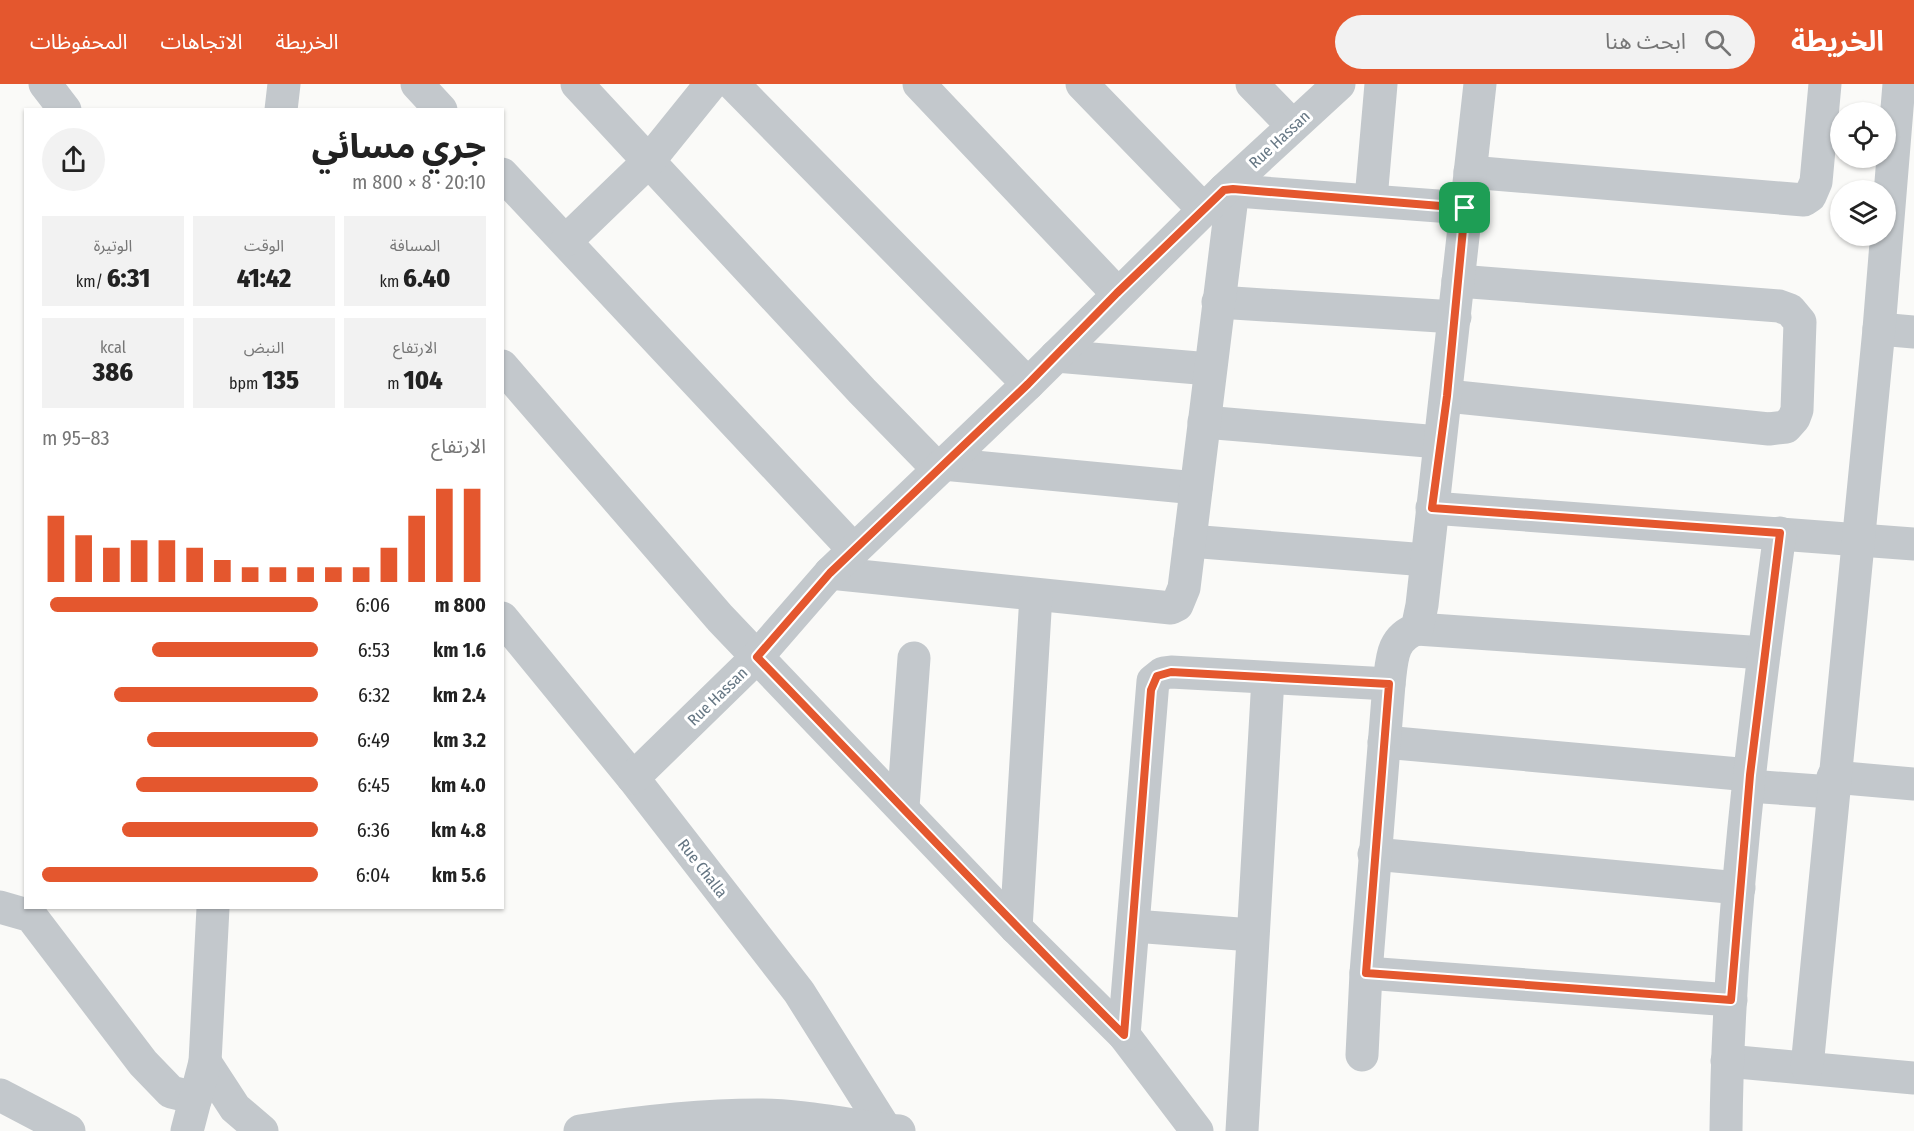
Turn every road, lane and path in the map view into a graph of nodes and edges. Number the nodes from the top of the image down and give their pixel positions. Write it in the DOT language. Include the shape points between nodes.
graph roads {
  1 [pos="45,84"];
  2 [pos="284,84"];
  3 [pos="417,84"];
  4 [pos="578,84"];
  5 [pos="711,84"];
  6 [pos="733,84"];
  7 [pos="919,84"];
  8 [pos="1082,84"];
  9 [pos="1252,84"];
  10 [pos="1339,84"];
  11 [pos="1381,84"];
  12 [pos="1480,84"];
  13 [pos="1825,84"];
  14 [pos="1903,105"];
  15 [pos="63,108"];
  16 [pos="281,108"];
  17 [pos="439,108"];
  18 [pos="1292,125"];
  19 [pos="648,162"];
  20 [pos="1470,172"];
  21 [pos="504,176"];
  22 [pos="1220,196"];
  23 [pos="1371,199"];
  24 [pos="1465,208"];
  25 [pos="567,240"];
  26 [pos="1458,280"];
  27 [pos="1117,293"];
  28 [pos="1218,302"];
  29 [pos="1455,317"];
  30 [pos="1879,329"];
  31 [pos="1914,332"];
  32 [pos="1056,356"];
  33 [pos="504,368"];
  34 [pos="1210,369"];
  35 [pos="1028,384"];
  36 [pos="1447,396"];
  37 [pos="1204,422"];
  38 [pos="1439,442"];
  39 [pos="940,467"];
  40 [pos="1196,488"];
  41 [pos="1432,508"];
  42 [pos="1780,533"];
  43 [pos="1858,540"];
  44 [pos="1190,541"];
  45 [pos="1914,544"];
  46 [pos="854,550"];
  47 [pos="1426,560"];
  48 [pos="830,573"];
  49 [pos="1036,596"];
  50 [pos="504,620"];
  51 [pos="1417,629"];
  52 [pos="1764,652"];
  53 [pos="757,657"];
  54 [pos="914,658"];
  55 [pos="1268,678"];
  56 [pos="1389,684"];
  57 [pos="1384,742"];
  58 [pos="633,778"];
  59 [pos="1749,780"];
  60 [pos="1832,784"];
  61 [pos="1914,784"];
  62 [pos="903,807"];
  63 [pos="1374,854"];
  64 [pos="1739,888"];
  65 [pos="0,907"];
  66 [pos="213,909"];
  67 [pos="1134,926"];
  68 [pos="1016,928"];
  69 [pos="1252,935"];
  70 [pos="1366,973"];
  71 [pos="1731,1000"];
  72 [pos="1124,1035"];
  73 [pos="1362,1055"];
  74 [pos="1727,1060"];
  75 [pos="205,1062"];
  76 [pos="1807,1067"];
  77 [pos="1914,1078"];
  78 [pos="0,1095"];
  79 [pos="196,1098"];
  80 [pos="893,1130"];
  81 [pos="69,1131"];
  82 [pos="187,1131"];
  83 [pos="262,1131"];
  84 [pos="580,1131"];
  85 [pos="1197,1131"];
  86 [pos="1242,1131"];
  87 [pos="1726,1131"];
  1 -- 15 [label="street"];
  2 -- 16 [label="street"];
  3 -- 17 [label="street"];
  4 -- 19 [label="street"];
  5 -- 19 [label="street"];
  6 -- 35 [label="street"];
  7 -- 27 [label="street"];
  8 -- 22 [label="street"];
  9 -- 18 [label="street"];
  10 -- 18 [label="street, Rue Hassan"];
  11 -- 23 [label="street"];
  12 -- 20 [label="street"];
  13 -- 20 [label="street" via="1816,182 1804,200"];
  14 -- 30 [label="street"];
  18 -- 22 [label="street, Rue Hassan"];
  19 -- 25 [label="street"];
  19 -- 39 [label="street"];
  20 -- 24 [label="street"];
  21 -- 25 [label="street"];
  22 -- 23 [label="street"];
  22 -- 27 [label="street, Rue Hassan"];
  22 -- 28 [label="street"];
  23 -- 24 [label="street"];
  24 -- 26 [label="street"];
  25 -- 46 [label="street"];
  26 -- 29 [label="street"];
  26 -- 36 [label="street" via="1791,310 1800,322 1797,410 1786,428 1769,429"];
  27 -- 32 [label="street, Rue Hassan"];
  28 -- 29 [label="street"];
  28 -- 34 [label="street"];
  29 -- 36 [label="street"];
  30 -- 31 [label="street"];
  30 -- 43 [label="street"];
  32 -- 34 [label="street"];
  32 -- 35 [label="street, Rue Hassan"];
  33 -- 53 [label="street"];
  34 -- 37 [label="street"];
  35 -- 39 [label="street, Rue Hassan"];
  36 -- 38 [label="street"];
  37 -- 38 [label="street"];
  37 -- 40 [label="street"];
  38 -- 41 [label="street"];
  39 -- 40 [label="street"];
  39 -- 46 [label="street, Rue Hassan"];
  40 -- 44 [label="street"];
  41 -- 42 [label="street"];
  41 -- 47 [label="street"];
  42 -- 43 [label="street"];
  42 -- 52 [label="street"];
  43 -- 45 [label="street"];
  43 -- 60 [label="street"];
  44 -- 47 [label="street"];
  44 -- 49 [label="street" via="1183,594 1171,608"];
  46 -- 48 [label="street, Rue Hassan"];
  47 -- 51 [label="street"];
  48 -- 49 [label="street"];
  48 -- 53 [label="street, Rue Hassan"];
  49 -- 68 [label="street"];
  50 -- 58 [label="street, Rue Challa"];
  51 -- 52 [label="street"];
  51 -- 56 [label="street" via="1406,633 1395,645"];
  52 -- 59 [label="street"];
  53 -- 58 [label="street, Rue Hassan"];
  53 -- 62 [label="street"];
  54 -- 62 [label="street"];
  55 -- 56 [label="street"];
  55 -- 67 [label="street" via="1171,672 1153,681"];
  55 -- 69 [label="street"];
  56 -- 57 [label="street"];
  57 -- 59 [label="street"];
  57 -- 63 [label="street"];
  58 -- 80 [label="street, Rue Challa" via="799,992"];
  59 -- 60 [label="street"];
  59 -- 64 [label="street"];
  60 -- 61 [label="street"];
  60 -- 76 [label="street"];
  62 -- 68 [label="street"];
  63 -- 64 [label="street"];
  63 -- 70 [label="street"];
  64 -- 71 [label="street"];
  65 -- 79 [label="street" via="31,916 143,1063 171,1092"];
  66 -- 75 [label="street"];
  67 -- 69 [label="street"];
  67 -- 72 [label="street"];
  68 -- 72 [label="street"];
  69 -- 86 [label="street"];
  70 -- 71 [label="street"];
  70 -- 73 [label="street"];
  71 -- 74 [label="street"];
  72 -- 85 [label="street"];
  74 -- 76 [label="street"];
  74 -- 87 [label="street"];
  75 -- 79 [label="street"];
  75 -- 83 [label="street" via="235,1108"];
  76 -- 77 [label="street"];
  78 -- 81 [label="street"];
  79 -- 82 [label="street"];
  80 -- 84 [label="street" via="758,1115"];
}
